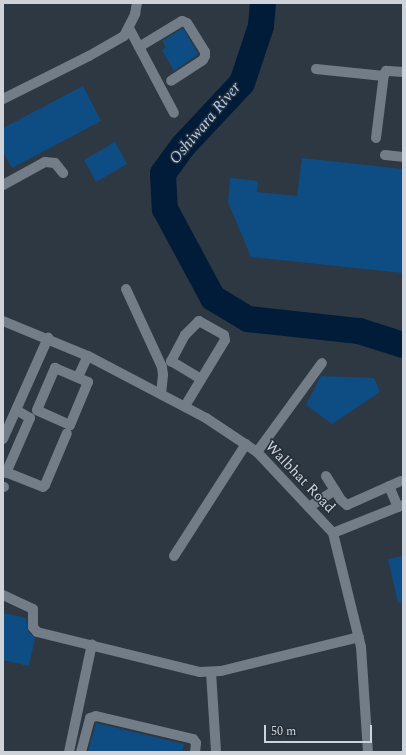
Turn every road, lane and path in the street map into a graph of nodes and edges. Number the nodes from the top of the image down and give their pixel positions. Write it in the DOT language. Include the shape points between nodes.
graph roads {
  1 [pos="137,3"];
  2 [pos="129,28"];
  3 [pos="139,47"];
  4 [pos="316,69"];
  5 [pos="403,72"];
  6 [pos="384,76"];
  7 [pos="171,81"];
  8 [pos="3,99"];
  9 [pos="174,113"];
  10 [pos="376,138"];
  11 [pos="385,155"];
  12 [pos="403,157"];
  13 [pos="63,173"];
  14 [pos="3,185"];
  15 [pos="126,289"];
  16 [pos="3,321"];
  17 [pos="48,338"];
  18 [pos="88,356"];
  19 [pos="322,363"];
  20 [pos="78,377"];
  21 [pos="201,379"];
  22 [pos="161,393"];
  23 [pos="185,406"];
  24 [pos="16,410"];
  25 [pos="67,433"];
  26 [pos="3,439"];
  27 [pos="246,444"];
  28 [pos="257,452"];
  29 [pos="4,472"];
  30 [pos="326,476"];
  31 [pos="401,481"];
  32 [pos="389,486"];
  33 [pos="334,490"];
  34 [pos="401,506"];
  35 [pos="309,507"];
  36 [pos="333,533"];
  37 [pos="174,556"];
  38 [pos="3,595"];
  39 [pos="359,637"];
  40 [pos="92,644"];
  41 [pos="211,672"];
  42 [pos="69,752"];
  43 [pos="81,752"];
  44 [pos="195,752"];
  45 [pos="216,752"];
  46 [pos="368,752"];
  1 -- 2 [label="street"];
  2 -- 3 [label="street"];
  2 -- 8 [label="street" via="124,36 89,56"];
  3 -- 7 [label="street" via="182,21 187,23 205,56 203,60"];
  3 -- 9 [label="street"];
  4 -- 6 [label="street"];
  5 -- 6 [label="street" via="389,70"];
  6 -- 10 [label="street"];
  11 -- 12 [label="street"];
  13 -- 14 [label="street" via="55,163 46,162"];
  15 -- 22 [label="street" via="162,367 164,375"];
  16 -- 17 [label="street, Walbhat Road"];
  17 -- 18 [label="street, Walbhat Road"];
  17 -- 24 [label="street"];
  18 -- 20 [label="street"];
  18 -- 22 [label="street, Walbhat Road"];
  19 -- 28 [label="street"];
  20 -- 20 [label="street" via="87,380 88,384 72,424 68,425 38,411 55,368"];
  21 -- 21 [label="street" via="225,340 224,335 199,322 185,335 171,361"];
  21 -- 23 [label="street"];
  22 -- 23 [label="street, Walbhat Road"];
  23 -- 27 [label="street, Walbhat Road"];
  24 -- 26 [label="street"];
  24 -- 29 [label="street" via="30,418"];
  25 -- 29 [label="street" via="44,486 39,487"];
  27 -- 28 [label="street, Walbhat Road"];
  27 -- 37 [label="street"];
  28 -- 35 [label="street, Walbhat Road"];
  30 -- 33 [label="street"];
  31 -- 32 [label="street"];
  32 -- 33 [label="street" via="348,504 343,503"];
  32 -- 34 [label="street"];
  33 -- 35 [label="street"];
  34 -- 36 [label="street"];
  35 -- 36 [label="street, Walbhat Road"];
  36 -- 39 [label="street, Walbhat Road"];
  38 -- 40 [label="street" via="33,609 33,627 38,632"];
  39 -- 41 [label="street"];
  39 -- 46 [label="street, Walbhat Road"];
  40 -- 41 [label="street" via="200,672"];
  40 -- 42 [label="street"];
  41 -- 45 [label="street"];
  43 -- 44 [label="street" via="90,718 96,716 193,739 196,743"];
}
